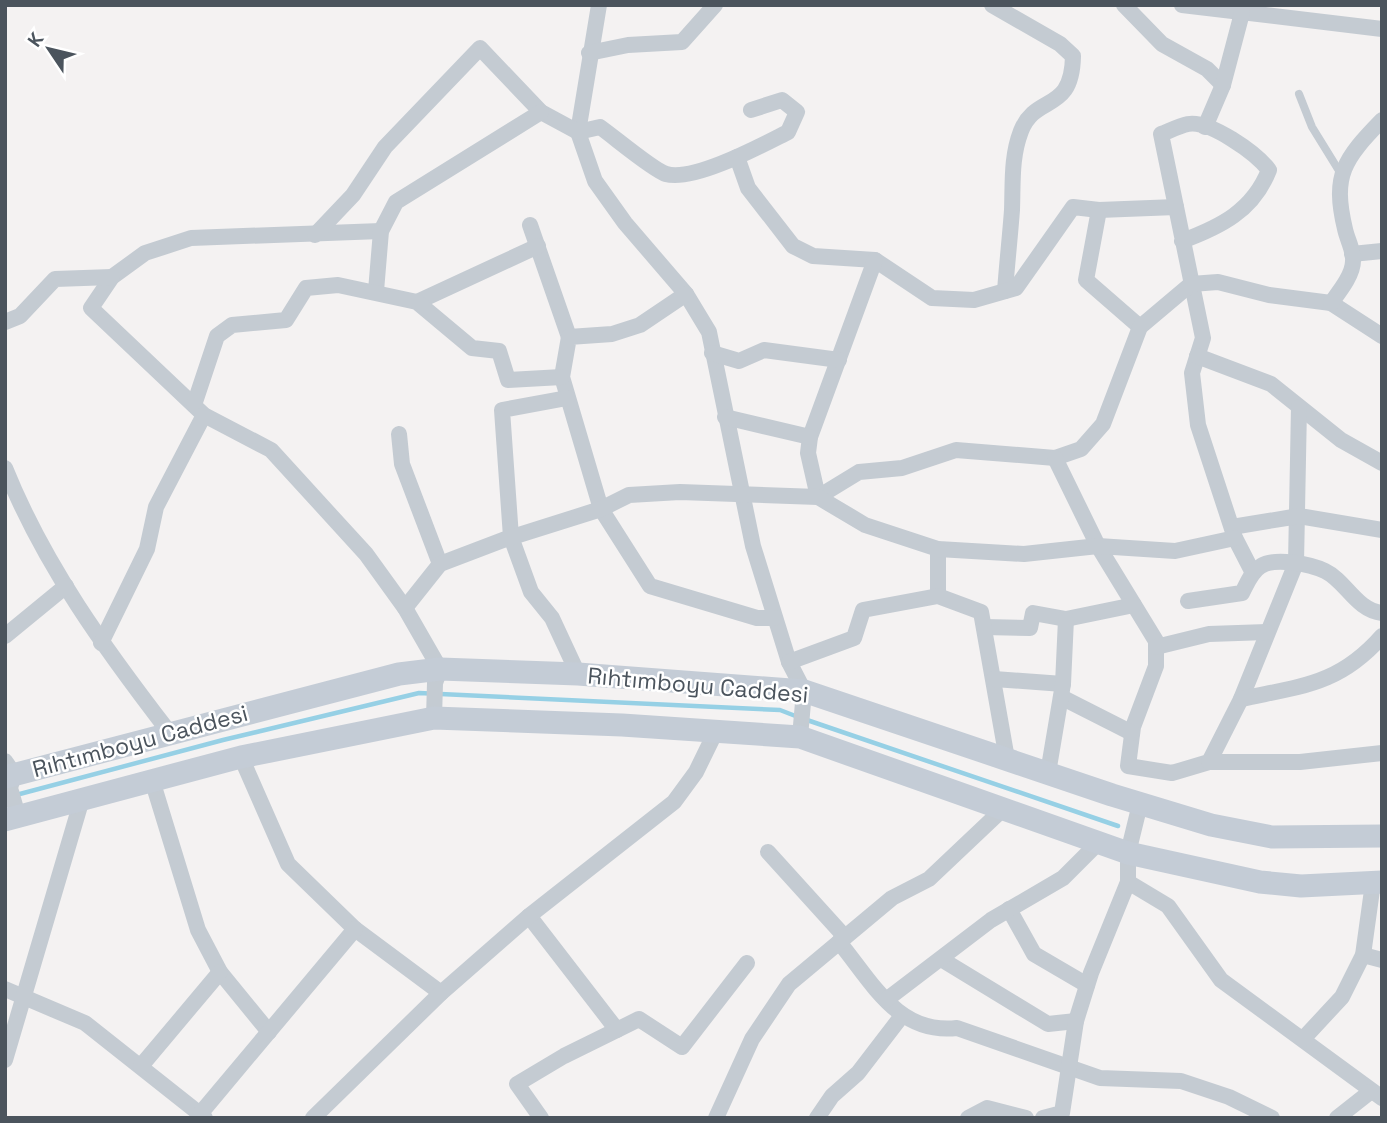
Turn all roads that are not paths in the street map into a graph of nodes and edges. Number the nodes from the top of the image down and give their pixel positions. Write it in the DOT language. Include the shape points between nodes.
graph roads {
  1 [pos="600,5"];
  2 [pos="715,5"];
  3 [pos="992,5"];
  4 [pos="1124,5"];
  5 [pos="1182,5"];
  6 [pos="1242,13"];
  7 [pos="1382,29"];
  8 [pos="589,53"];
  9 [pos="1223,85"];
  10 [pos="1299,93"];
  11 [pos="751,110"];
  12 [pos="541,112"];
  13 [pos="1382,120"];
  14 [pos="1205,127"];
  15 [pos="578,132"];
  16 [pos="737,156"];
  17 [pos="1342,175"];
  18 [pos="1176,207"];
  19 [pos="1099,211"];
  20 [pos="530,225"];
  21 [pos="381,231"];
  22 [pos="315,235"];
  23 [pos="1182,241"];
  24 [pos="538,246"];
  25 [pos="1382,251"];
  26 [pos="1352,254"];
  27 [pos="875,260"];
  28 [pos="112,277"];
  29 [pos="1191,284"];
  30 [pos="376,291"];
  31 [pos="1005,291"];
  32 [pos="686,294"];
  33 [pos="417,302"];
  34 [pos="1331,303"];
  35 [pos="5,322"];
  36 [pos="1140,327"];
  37 [pos="1382,336"];
  38 [pos="569,337"];
  39 [pos="712,353"];
  40 [pos="1198,356"];
  41 [pos="839,360"];
  42 [pos="562,377"];
  43 [pos="567,398"];
  44 [pos="1299,407"];
  45 [pos="199,410"];
  46 [pos="725,417"];
  47 [pos="399,434"];
  48 [pos="810,437"];
  49 [pos="1055,458"];
  50 [pos="1382,463"];
  51 [pos="5,468"];
  52 [pos="743,493"];
  53 [pos="818,497"];
  54 [pos="601,509"];
  55 [pos="1299,516"];
  56 [pos="1382,530"];
  57 [pos="1233,533"];
  58 [pos="512,537"];
  59 [pos="1098,546"];
  60 [pos="938,549"];
  61 [pos="1296,563"];
  62 [pos="440,564"];
  63 [pos="1253,573"];
  64 [pos="66,586"];
  65 [pos="938,596"];
  66 [pos="1188,601"];
  67 [pos="1134,605"];
  68 [pos="405,608"];
  69 [pos="1382,613"];
  70 [pos="774,618"];
  71 [pos="1066,619"];
  72 [pos="984,627"];
  73 [pos="1266,632"];
  74 [pos="5,636"];
  75 [pos="1382,636"];
  76 [pos="100,643"];
  77 [pos="1156,647"];
  78 [pos="789,662"];
  79 [pos="578,674"];
  80 [pos="437,676"];
  81 [pos="994,678"];
  82 [pos="1062,691"];
  83 [pos="803,698"];
  84 [pos="1241,699"];
  85 [pos="434,712"];
  86 [pos="716,731"];
  87 [pos="169,732"];
  88 [pos="800,732"];
  89 [pos="1132,733"];
  90 [pos="1382,753"];
  91 [pos="242,757"];
  92 [pos="1007,759"];
  93 [pos="1209,762"];
  94 [pos="1048,773"];
  95 [pos="9,775"];
  96 [pos="152,780"];
  97 [pos="82,799"];
  98 [pos="1140,804"];
  99 [pos="1003,809"];
  100 [pos="13,815"];
  101 [pos="1382,836"];
  102 [pos="1098,842"];
  103 [pos="768,852"];
  104 [pos="1128,853"];
  105 [pos="1128,882"];
  106 [pos="1377,883"];
  107 [pos="1009,909"];
  108 [pos="529,916"];
  109 [pos="355,929"];
  110 [pos="842,939"];
  111 [pos="1363,955"];
  112 [pos="941,959"];
  113 [pos="1382,960"];
  114 [pos="747,963"];
  115 [pos="220,972"];
  116 [pos="1087,985"];
  117 [pos="5,989"];
  118 [pos="440,993"];
  119 [pos="26,998"];
  120 [pos="886,1000"];
  121 [pos="901,1017"];
  122 [pos="1076,1021"];
  123 [pos="617,1030"];
  124 [pos="269,1032"];
  125 [pos="1303,1039"];
  126 [pos="5,1060"];
  127 [pos="141,1066"];
  128 [pos="1068,1068"];
  129 [pos="1376,1095"];
  130 [pos="202,1116"];
  131 [pos="818,1117"];
  132 [pos="313,1118"];
  133 [pos="541,1118"];
  134 [pos="716,1118"];
  135 [pos="968,1118"];
  136 [pos="1026,1118"];
  137 [pos="1044,1118"];
  138 [pos="1272,1118"];
  139 [pos="1337,1118"];
  1 -- 8 [label="street"];
  2 -- 8 [label="street" via="682,42 628,44"];
  3 -- 31 [label="street" via="1051,38 1073,56 1072,78 1061,96 1022,127 1013,155"];
  4 -- 9 [label="street" via="1162,44 1208,69"];
  5 -- 6 [label="street"];
  6 -- 7 [label="street"];
  6 -- 9 [label="street"];
  8 -- 15 [label="street"];
  9 -- 14 [label="street"];
  10 -- 17 [label="lane" via="1312,127"];
  11 -- 16 [label="street" via="782,100 797,112 788,132"];
  12 -- 15 [label="street"];
  12 -- 21 [label="street" via="396,202"];
  12 -- 22 [label="street" via="480,48 385,147 353,195"];
  13 -- 17 [label="street" via="1350,157"];
  14 -- 18 [label="street" via="1190,123 1161,134"];
  14 -- 23 [label="street" via="1259,156 1269,170 1264,182 1222,227"];
  15 -- 16 [label="street" via="600,127 666,174 695,172"];
  15 -- 32 [label="street" via="595,181"];
  16 -- 27 [label="street" via="748,188 793,246 813,256"];
  17 -- 26 [label="street" via="1340,204"];
  18 -- 19 [label="street"];
  18 -- 23 [label="street"];
  19 -- 31 [label="street" via="1073,207 1016,288"];
  19 -- 36 [label="street" via="1086,280"];
  20 -- 24 [label="street"];
  21 -- 22 [label="street"];
  21 -- 30 [label="street"];
  22 -- 28 [label="street" via="191,238 145,253"];
  23 -- 29 [label="street"];
  24 -- 33 [label="street"];
  24 -- 38 [label="street"];
  25 -- 26 [label="street"];
  26 -- 34 [label="street" via="1346,281"];
  27 -- 31 [label="street" via="932,298 974,300"];
  27 -- 41 [label="street"];
  28 -- 35 [label="street" via="55,279 20,316"];
  28 -- 45 [label="street" via="91,308"];
  29 -- 34 [label="street" via="1218,282"];
  29 -- 36 [label="street"];
  29 -- 40 [label="street" via="1203,338"];
  30 -- 33 [label="street"];
  30 -- 45 [label="street" via="338,285 306,288 286,320 232,325 217,336"];
  32 -- 38 [label="street" via="640,325 612,334"];
  32 -- 39 [label="street" via="709,332"];
  33 -- 42 [label="street" via="472,348 499,351 508,380"];
  34 -- 37 [label="street"];
  36 -- 49 [label="street" via="1103,424 1081,449"];
  38 -- 42 [label="street"];
  39 -- 41 [label="street" via="739,361 764,350"];
  39 -- 46 [label="street"];
  40 -- 44 [label="street" via="1271,384"];
  40 -- 57 [label="street" via="1192,373 1198,425"];
  41 -- 48 [label="street"];
  42 -- 43 [label="street"];
  43 -- 54 [label="street"];
  43 -- 58 [label="street" via="502,410"];
  44 -- 50 [label="street" via="1341,440"];
  44 -- 55 [label="street"];
  45 -- 68 [label="street" via="271,450 366,555"];
  45 -- 76 [label="street" via="156,507 147,549"];
  46 -- 48 [label="street"];
  46 -- 52 [label="street"];
  47 -- 62 [label="street" via="402,464"];
  48 -- 53 [label="street" via="808,453"];
  49 -- 53 [label="street" via="956,450 902,468 859,472"];
  49 -- 59 [label="street"];
  51 -- 64 [label="street" via="24,514"];
  52 -- 53 [label="street"];
  52 -- 54 [label="street" via="629,495"];
  52 -- 70 [label="street"];
  53 -- 60 [label="street" via="865,525"];
  54 -- 58 [label="street"];
  54 -- 70 [label="street" via="650,586 757,618"];
  55 -- 56 [label="street"];
  55 -- 57 [label="street"];
  55 -- 61 [label="street"];
  57 -- 59 [label="street" via="1175,551"];
  57 -- 63 [label="street"];
  58 -- 62 [label="street"];
  58 -- 79 [label="street" via="531,592 552,618"];
  59 -- 60 [label="street" via="1024,554"];
  59 -- 67 [label="street"];
  60 -- 65 [label="street"];
  61 -- 63 [label="street" via="1262,564"];
  61 -- 69 [label="street" via="1327,571 1363,604"];
  61 -- 73 [label="street"];
  62 -- 68 [label="street"];
  63 -- 66 [label="street" via="1242,593"];
  64 -- 74 [label="street"];
  64 -- 76 [label="street"];
  65 -- 72 [label="street" via="981,612"];
  65 -- 78 [label="street" via="863,610 854,638"];
  67 -- 71 [label="street"];
  67 -- 77 [label="street"];
  68 -- 80 [label="street"];
  70 -- 78 [label="street"];
  71 -- 72 [label="street" via="1033,613 1030,628"];
  71 -- 82 [label="street"];
  72 -- 81 [label="street"];
  73 -- 77 [label="street" via="1209,634"];
  73 -- 84 [label="street"];
  75 -- 84 [label="street" via="1362,659 1329,679"];
  76 -- 87 [label="street"];
  77 -- 89 [label="street" via="1156,667"];
  78 -- 83 [label="street"];
  79 -- 80 [label="street, Rıhtımboyu Caddesi"];
  79 -- 83 [label="street, Rıhtımboyu Caddesi"];
  80 -- 85 [label="street"];
  80 -- 87 [label="street, Rıhtımboyu Caddesi" via="399,674"];
  81 -- 82 [label="street"];
  81 -- 92 [label="street"];
  82 -- 89 [label="street"];
  82 -- 94 [label="street"];
  83 -- 88 [label="street"];
  83 -- 92 [label="street, Rıhtımboyu Caddesi"];
  84 -- 93 [label="street"];
  85 -- 86 [label="street"];
  85 -- 91 [label="street"];
  86 -- 88 [label="street"];
  86 -- 108 [label="street" via="696,772 674,802"];
  87 -- 95 [label="street, Rıhtımboyu Caddesi"];
  88 -- 99 [label="street"];
  89 -- 93 [label="street" via="1128,766 1172,773"];
  90 -- 93 [label="street" via="1300,762"];
  91 -- 96 [label="street"];
  91 -- 109 [label="street" via="288,864"];
  92 -- 94 [label="street, Rıhtımboyu Caddesi"];
  94 -- 98 [label="street, Rıhtımboyu Caddesi"];
  95 -- 100 [label="street"];
  96 -- 97 [label="street"];
  96 -- 115 [label="street" via="198,930"];
  97 -- 100 [label="street"];
  97 -- 119 [label="street"];
  98 -- 101 [label="street, Rıhtımboyu Caddesi" via="1272,837"];
  98 -- 104 [label="street"];
  99 -- 102 [label="street"];
  99 -- 110 [label="street" via="929,879 892,898"];
  102 -- 104 [label="street"];
  102 -- 107 [label="street" via="1063,878"];
  103 -- 110 [label="street"];
  104 -- 105 [label="street"];
  104 -- 106 [label="street" via="1260,882 1300,886"];
  105 -- 116 [label="street"];
  105 -- 125 [label="street" via="1168,906 1221,980"];
  106 -- 111 [label="street"];
  107 -- 112 [label="street"];
  107 -- 116 [label="street" via="1034,954"];
  108 -- 118 [label="street"];
  108 -- 123 [label="street"];
  109 -- 118 [label="street"];
  109 -- 124 [label="street"];
  110 -- 120 [label="street"];
  110 -- 134 [label="street" via="789,984 752,1039"];
  111 -- 113 [label="street"];
  111 -- 125 [label="street" via="1342,997"];
  112 -- 120 [label="street"];
  112 -- 122 [label="street" via="1048,1024"];
  114 -- 123 [label="street" via="682,1047 639,1019"];
  115 -- 124 [label="street"];
  115 -- 127 [label="street"];
  116 -- 122 [label="street"];
  117 -- 119 [label="street"];
  118 -- 132 [label="street"];
  119 -- 126 [label="street"];
  119 -- 127 [label="street" via="85,1023"];
  120 -- 121 [label="street"];
  121 -- 128 [label="street" via="938,1030 957,1028"];
  121 -- 131 [label="street"];
  122 -- 128 [label="street"];
  123 -- 133 [label="street" via="517,1084"];
  124 -- 130 [label="street"];
  125 -- 129 [label="street"];
  127 -- 130 [label="street"];
  128 -- 137 [label="street" via="1062,1113"];
  128 -- 138 [label="street" via="1100,1078 1181,1081"];
  129 -- 139 [label="street"];
  135 -- 136 [label="street" via="987,1108"];
}
